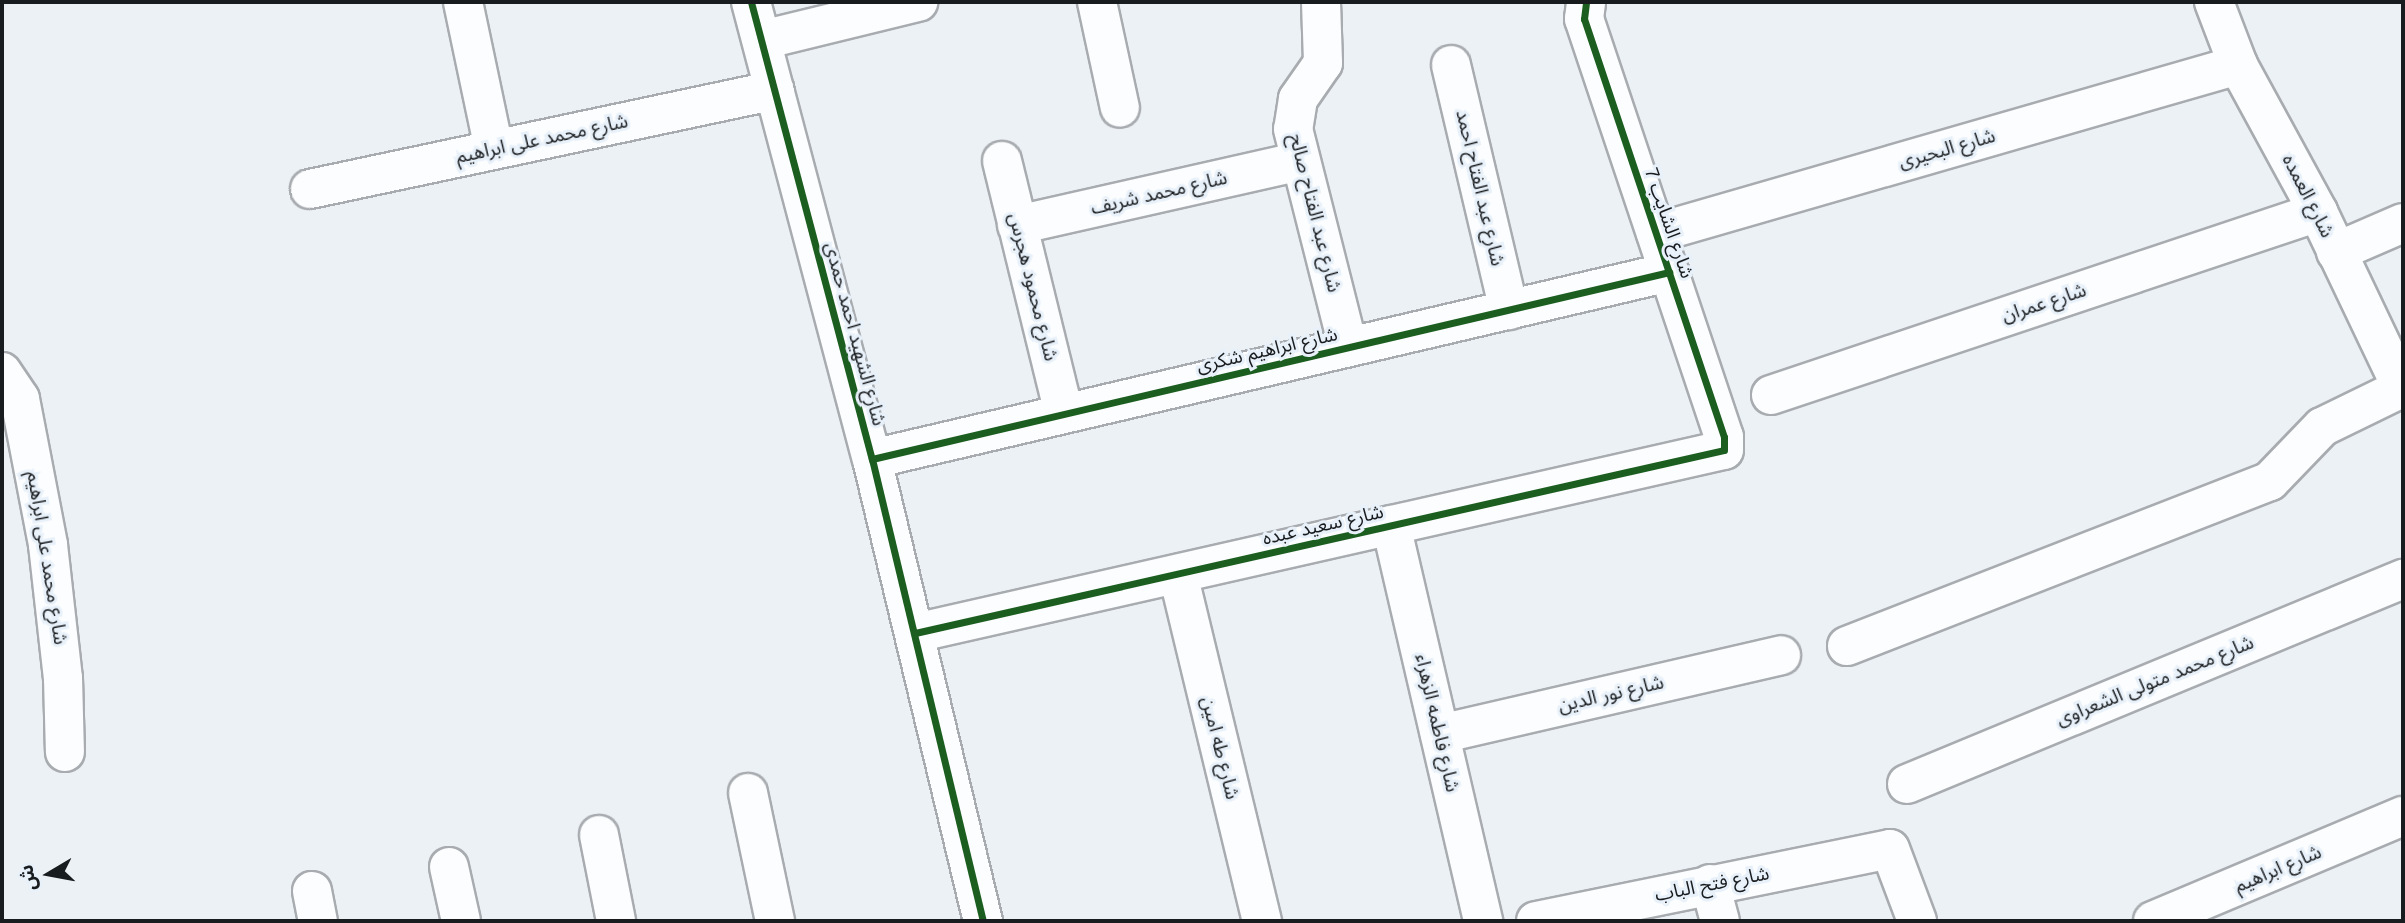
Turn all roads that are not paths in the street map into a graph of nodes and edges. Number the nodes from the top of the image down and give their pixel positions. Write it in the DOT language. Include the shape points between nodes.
graph roads {
  1 [pos="463,2"];
  2 [pos="751,2"];
  3 [pos="918,2"];
  4 [pos="1097,2"];
  5 [pos="1321,2"];
  6 [pos="2214,2"];
  7 [pos="1585,10"];
  8 [pos="762,40"];
  9 [pos="1451,65"];
  10 [pos="2238,65"];
  11 [pos="775,90"];
  12 [pos="1120,108"];
  13 [pos="495,149"];
  14 [pos="1002,161"];
  15 [pos="1300,161"];
  16 [pos="310,189"];
  17 [pos="2318,212"];
  18 [pos="2403,223"];
  19 [pos="1017,225"];
  20 [pos="1656,233"];
  21 [pos="2336,251"];
  22 [pos="1669,272"];
  23 [pos="1509,310"];
  24 [pos="1348,348"];
  25 [pos="2,372"];
  26 [pos="2403,389"];
  27 [pos="1771,394"];
  28 [pos="1064,414"];
  29 [pos="1724,437"];
  30 [pos="872,459"];
  31 [pos="1391,525"];
  32 [pos="1178,574"];
  33 [pos="2403,579"];
  34 [pos="915,634"];
  35 [pos="1847,646"];
  36 [pos="1782,655"];
  37 [pos="1440,734"];
  38 [pos="65,752"];
  39 [pos="1907,784"];
  40 [pos="748,793"];
  41 [pos="2403,816"];
  42 [pos="599,835"];
  43 [pos="449,866"];
  44 [pos="1710,884"];
  45 [pos="461,921"];
  46 [pos="617,921"];
  47 [pos="775,921"];
  48 [pos="984,921"];
  49 [pos="1262,921"];
  50 [pos="1483,921"];
  51 [pos="1536,921"];
  52 [pos="1720,921"];
  53 [pos="1917,921"];
  54 [pos="2153,921"];
  1 -- 13 [label="street"];
  2 -- 8 [label="street, شارع الشهيد احمد حمدى"];
  3 -- 8 [label="street"];
  4 -- 12 [label="street"];
  5 -- 15 [label="street, شارع عبد الفتاح صالح" via="1322,63 1293,111"];
  6 -- 10 [label="street, شارع العمده"];
  7 -- 20 [label="street, شارع الشايب 7"];
  8 -- 11 [label="street, شارع الشهيد احمد حمدى"];
  9 -- 23 [label="street, شارع عبد الفتاح احمد"];
  10 -- 17 [label="street, شارع العمده"];
  10 -- 20 [label="street, شارع البحيرى"];
  11 -- 13 [label="street, شارع محمد على ابراهيم"];
  11 -- 30 [label="street, شارع الشهيد احمد حمدى"];
  13 -- 16 [label="street, شارع محمد على ابراهيم"];
  14 -- 19 [label="street, شارع محمود هجرس"];
  15 -- 19 [label="street, شارع محمد شريف"];
  15 -- 24 [label="street, شارع عبد الفتاح صالح"];
  17 -- 21 [label="street, شارع العمده"];
  17 -- 27 [label="street, شارع عمران"];
  18 -- 21 [label="street"];
  19 -- 28 [label="street, شارع محمود هجرس"];
  20 -- 22 [label="street, شارع الشايب 7"];
  21 -- 26 [label="street, شارع العمده"];
  22 -- 23 [label="street, شارع ابراهيم شكرى"];
  22 -- 29 [label="street, شارع الشايب 7"];
  23 -- 24 [label="street, شارع ابراهيم شكرى"];
  24 -- 28 [label="street, شارع ابراهيم شكرى"];
  25 -- 38 [label="street, شارع محمد على ابراهيم" via="20,399 48,545 63,678"];
  26 -- 35 [label="street" via="2322,427 2270,481"];
  28 -- 30 [label="street, شارع ابراهيم شكرى"];
  29 -- 31 [label="street, شارع سعيد عبده" via="1724,450 1713,456"];
  30 -- 34 [label="street, شارع الشهيد احمد حمدى"];
  31 -- 32 [label="street, شارع سعيد عبده"];
  31 -- 37 [label="street, شارع فاطمه الزهراء"];
  32 -- 34 [label="street, شارع سعيد عبده"];
  32 -- 49 [label="street, شارع طه امين"];
  33 -- 39 [label="street, شارع محمد متولى الشعراوى"];
  34 -- 48 [label="street, شارع الشهيد احمد حمدى"];
  36 -- 37 [label="street, شارع نور الدين"];
  37 -- 50 [label="street, شارع فاطمه الزهراء"];
  40 -- 47 [label="street"];
  41 -- 54 [label="street, شارع ابراهيم"];
  42 -- 46 [label="street"];
  43 -- 45 [label="street"];
  44 -- 51 [label="street, شارع فتح الباب"];
  44 -- 52 [label="street"];
  44 -- 53 [label="street, شارع فتح الباب" via="1890,849"];
}
